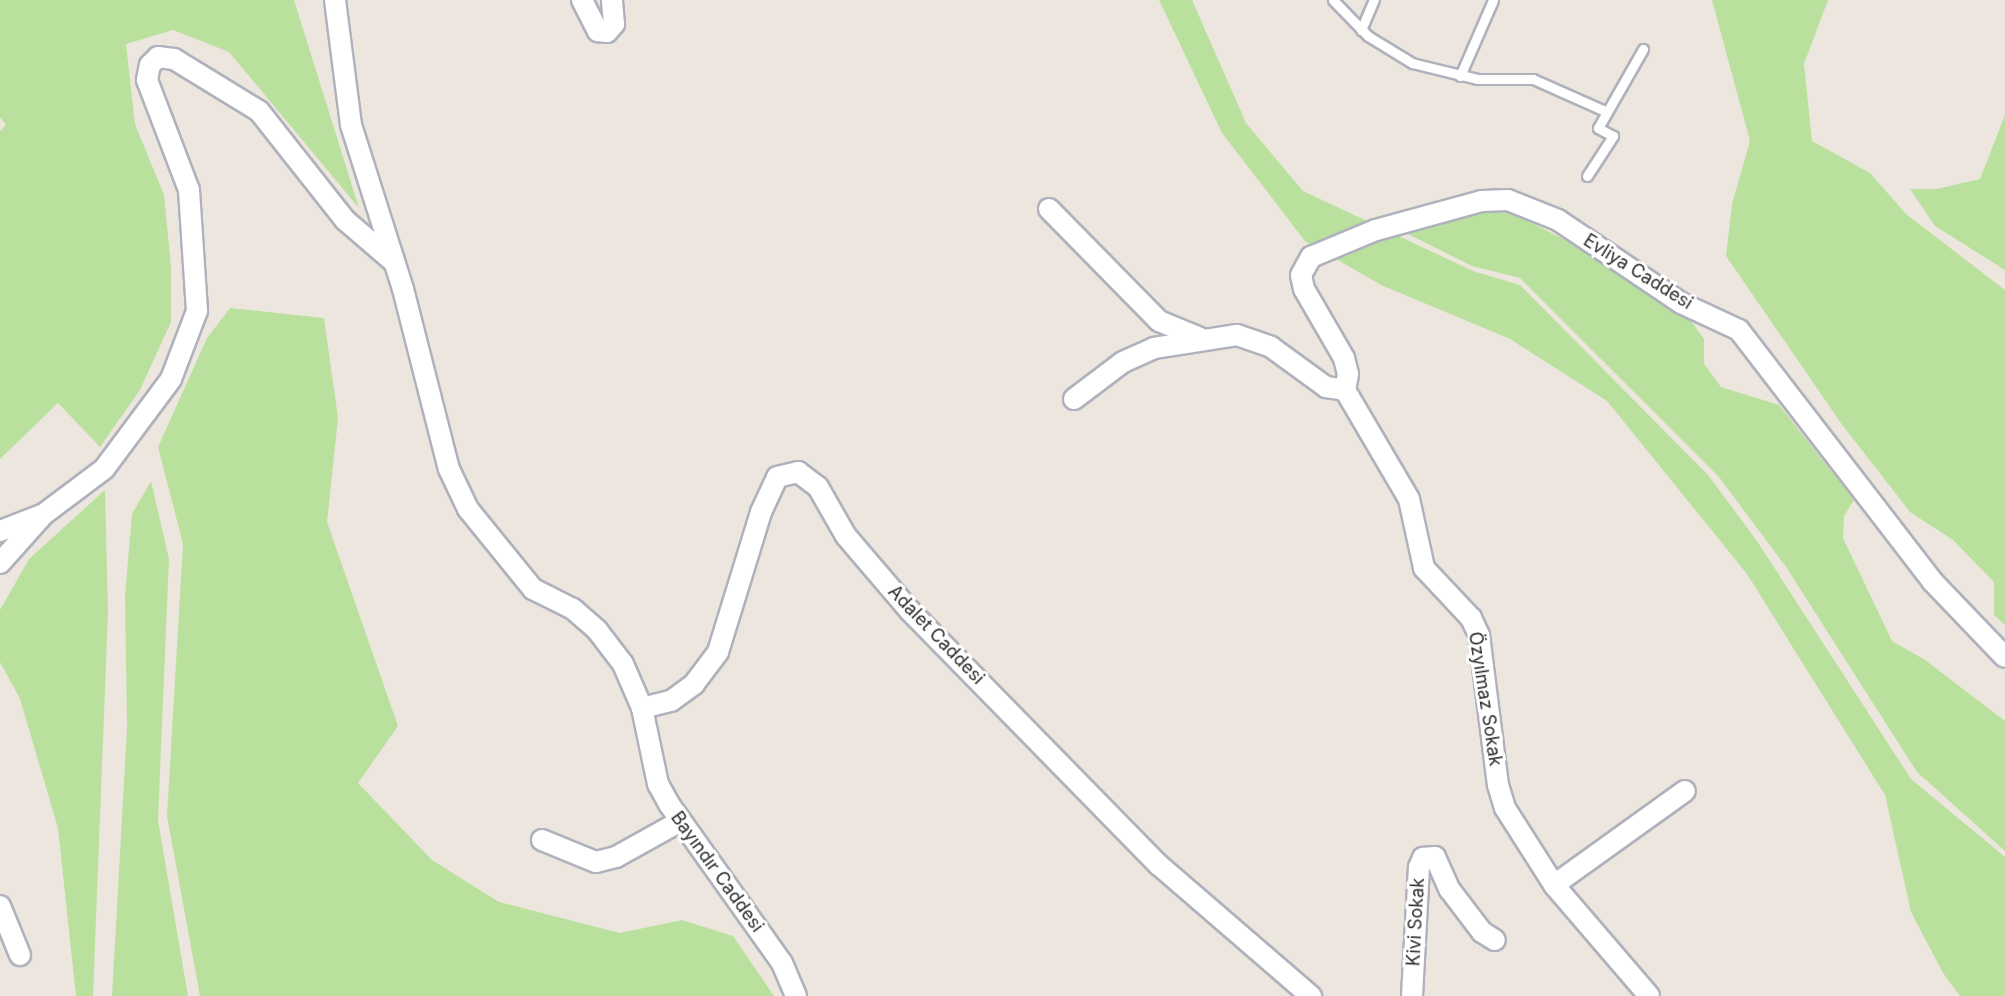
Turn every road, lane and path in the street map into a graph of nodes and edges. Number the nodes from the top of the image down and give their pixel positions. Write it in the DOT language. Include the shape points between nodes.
graph roads {
  1 [pos="335,0"];
  2 [pos="582,0"];
  3 [pos="612,0"];
  4 [pos="1333,0"];
  5 [pos="1374,0"];
  6 [pos="1494,0"];
  7 [pos="1361,30"];
  8 [pos="1643,49"];
  9 [pos="1460,76"];
  10 [pos="1607,112"];
  11 [pos="1587,176"];
  12 [pos="1049,209"];
  13 [pos="394,262"];
  14 [pos="1202,339"];
  15 [pos="1345,390"];
  16 [pos="1074,399"];
  17 [pos="44,514"];
  18 [pos="0,531"];
  19 [pos="0,563"];
  20 [pos="2005,657"];
  21 [pos="642,708"];
  22 [pos="1685,790"];
  23 [pos="679,822"];
  24 [pos="542,840"];
  25 [pos="1554,885"];
  26 [pos="0,906"];
  27 [pos="1495,940"];
  28 [pos="20,955"];
  29 [pos="796,996"];
  30 [pos="1311,996"];
  31 [pos="1412,996"];
  32 [pos="1649,996"];
  1 -- 13 [label="street, Bayındır Caddesi" via="351,125"];
  2 -- 3 [label="street" via="598,32 607,32 614,24"];
  4 -- 7 [label="lane"];
  5 -- 7 [label="lane"];
  6 -- 9 [label="lane"];
  7 -- 9 [label="lane" via="1412,63"];
  8 -- 10 [label="lane"];
  9 -- 10 [label="lane" via="1533,79"];
  10 -- 11 [label="lane" via="1598,128 1613,136"];
  12 -- 14 [label="street" via="1159,321"];
  13 -- 17 [label="street" via="345,220 259,111 174,59 158,57 150,65 147,80 189,190 196,311 171,379 104,469"];
  13 -- 21 [label="street, Bayındır Caddesi" via="449,469 468,510 533,589 573,609 597,630 622,664"];
  14 -- 15 [label="street" via="1236,335 1255,340 1326,387"];
  14 -- 16 [label="street" via="1154,348 1124,362"];
  15 -- 20 [label="street, Evliya Caddesi" via="1348,374 1344,358 1304,289 1301,275 1311,257 1376,230 1482,201 1508,200 1558,220 1681,303 1739,330 1932,581"];
  15 -- 25 [label="street, Özyılmaz Sokak" via="1409,499 1424,568 1471,618 1479,635 1498,785 1505,808"];
  17 -- 18 [label="street"];
  17 -- 19 [label="street"];
  21 -- 23 [label="street, Bayındır Caddesi" via="658,784"];
  21 -- 30 [label="street, Adalet Caddesi" via="671,700 694,684 718,652 761,512 777,477 798,472 818,487 846,536 910,611 1159,864"];
  22 -- 25 [label="street"];
  23 -- 24 [label="street" via="616,857 596,862"];
  23 -- 29 [label="street, Bayındır Caddesi" via="783,963"];
  25 -- 32 [label="street, Özyılmaz Sokak"];
  26 -- 28 [label="street"];
  27 -- 31 [label="street, Kivi Sokak" via="1482,932 1450,890 1435,857 1423,858 1419,867"];
}
